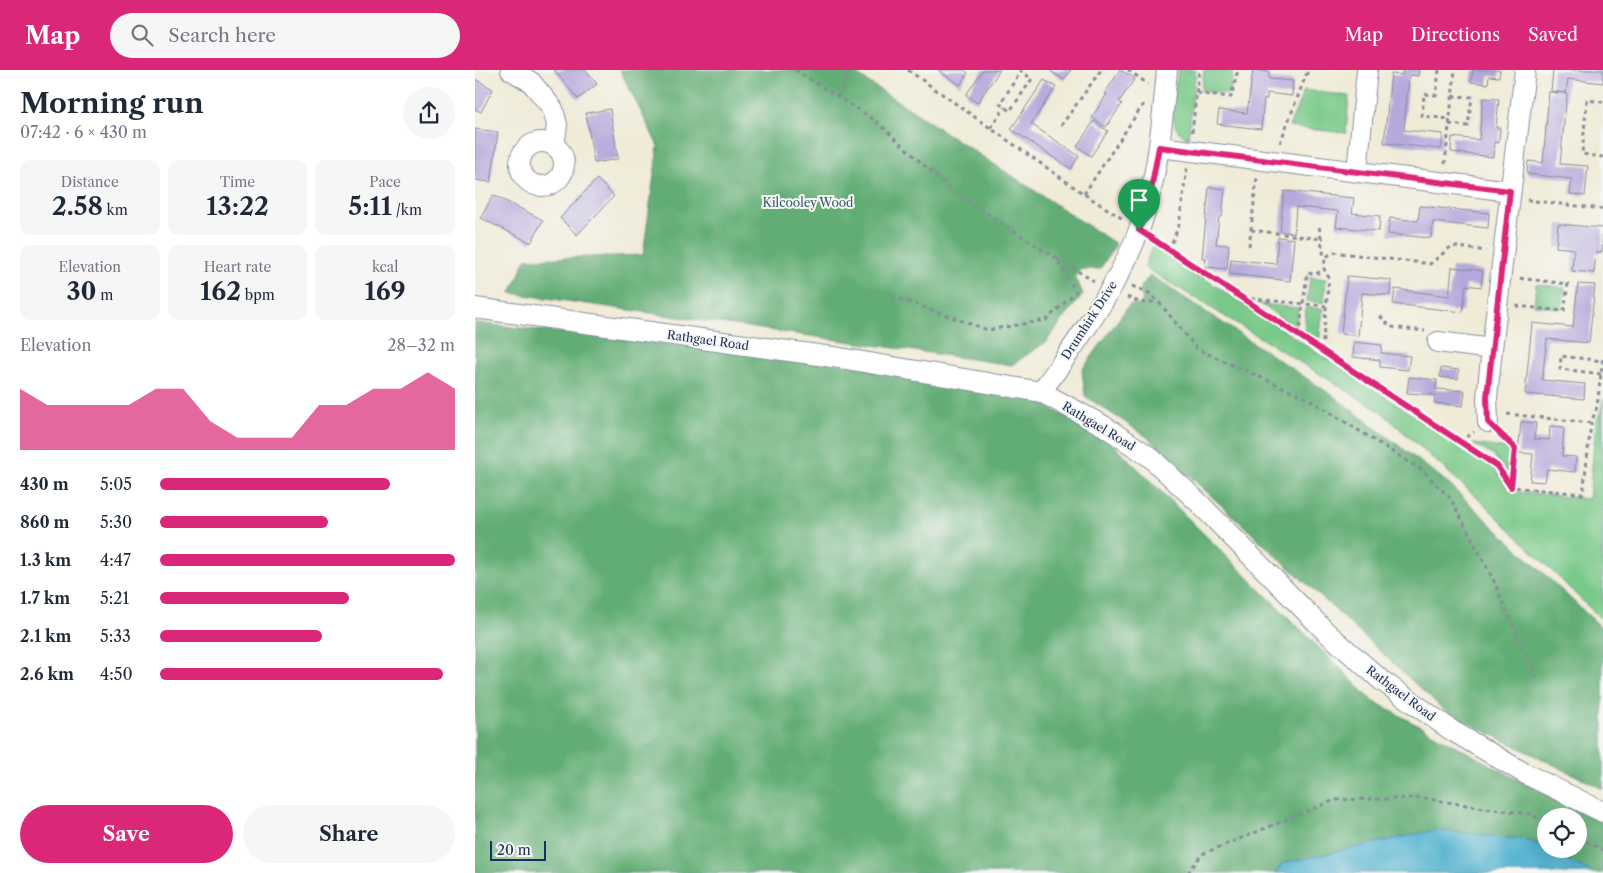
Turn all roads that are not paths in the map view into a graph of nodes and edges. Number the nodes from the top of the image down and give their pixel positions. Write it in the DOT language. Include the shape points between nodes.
graph roads {
  1 [pos="511,70"];
  2 [pos="1167,70"];
  3 [pos="1367,70"];
  4 [pos="1525,70"];
  5 [pos="554,146"];
  6 [pos="1159,147"];
  7 [pos="1357,171"];
  8 [pos="1510,194"];
  9 [pos="475,308"];
  10 [pos="1438,342"];
  11 [pos="1492,349"];
  12 [pos="1041,392"];
  13 [pos="1488,417"];
  14 [pos="1603,812"];
  1 -- 5 [label="street" via="531,82 553,109 557,125"];
  2 -- 6 [label="street, Drumhirk Drive"];
  3 -- 7 [label="street"];
  4 -- 8 [label="street"];
  6 -- 7 [label="street"];
  6 -- 12 [label="street, Drumhirk Drive" via="1139,230 1103,301"];
  7 -- 8 [label="street"];
  8 -- 11 [label="street"];
  9 -- 12 [label="street, Rathgael Road" via="840,358"];
  10 -- 11 [label="street"];
  11 -- 13 [label="street"];
  12 -- 14 [label="street, Rathgael Road" via="1104,426 1150,457 1325,631 1381,680 1451,730 1524,773"];
}
